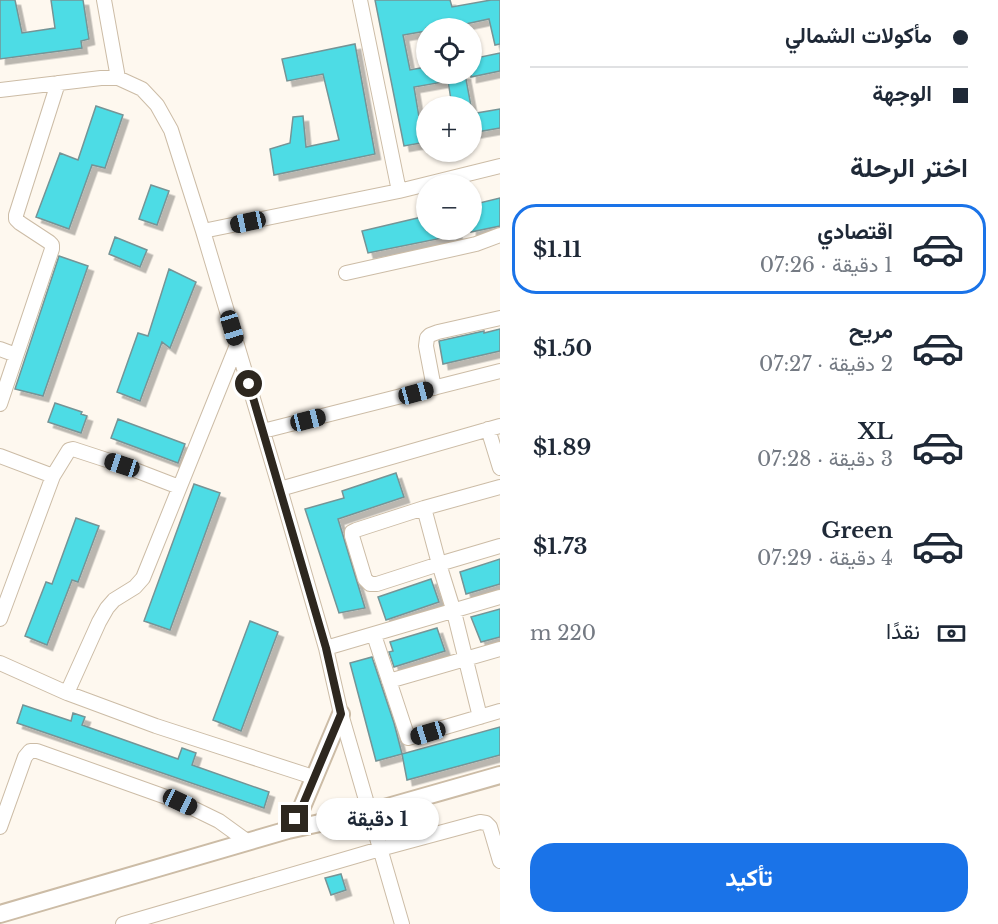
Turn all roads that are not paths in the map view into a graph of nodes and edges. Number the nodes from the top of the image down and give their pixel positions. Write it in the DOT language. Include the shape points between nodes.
graph roads {
  1 [pos="104,0"];
  2 [pos="360,0"];
  3 [pos="118,78"];
  4 [pos="58,83"];
  5 [pos="0,90"];
  6 [pos="500,165"];
  7 [pos="399,191"];
  8 [pos="204,231"];
  9 [pos="500,235"];
  10 [pos="346,273"];
  11 [pos="500,318"];
  12 [pos="237,345"];
  13 [pos="0,349"];
  14 [pos="16,355"];
  15 [pos="500,371"];
  16 [pos="434,388"];
  17 [pos="0,404"];
  18 [pos="494,428"];
  19 [pos="262,431"];
  20 [pos="0,456"];
  21 [pos="500,468"];
  22 [pos="53,476"];
  23 [pos="179,487"];
  24 [pos="500,487"];
  25 [pos="280,489"];
  26 [pos="424,508"];
  27 [pos="500,546"];
  28 [pos="438,564"];
  29 [pos="500,597"];
  30 [pos="454,612"];
  31 [pos="0,618"];
  32 [pos="374,635"];
  33 [pos="326,648"];
  34 [pos="500,649"];
  35 [pos="465,659"];
  36 [pos="0,663"];
  37 [pos="389,681"];
  38 [pos="67,693"];
  39 [pos="500,711"];
  40 [pos="341,714"];
  41 [pos="480,717"];
  42 [pos="500,775"];
  43 [pos="313,777"];
  44 [pos="370,812"];
  45 [pos="0,827"];
  46 [pos="288,830"];
  47 [pos="248,842"];
  48 [pos="380,849"];
  49 [pos="500,861"];
  50 [pos="0,914"];
  51 [pos="123,924"];
  52 [pos="402,924"];
  1 -- 3 [label="street"];
  2 -- 7 [label="street"];
  3 -- 4 [label="street"];
  3 -- 8 [label="street" via="142,89 158,105 171,130"];
  4 -- 5 [label="street"];
  4 -- 14 [label="street" via="16,215 20,223 52,245"];
  6 -- 7 [label="street"];
  7 -- 8 [label="street"];
  8 -- 12 [label="street"];
  9 -- 10 [label="street"];
  11 -- 16 [label="street" via="427,338"];
  12 -- 19 [label="street"];
  12 -- 23 [label="street"];
  13 -- 14 [label="street"];
  14 -- 17 [label="street"];
  15 -- 16 [label="street"];
  16 -- 19 [label="street"];
  18 -- 21 [label="street"];
  18 -- 25 [label="street"];
  19 -- 25 [label="street"];
  20 -- 22 [label="street"];
  22 -- 23 [label="street" via="73,448"];
  22 -- 31 [label="street"];
  23 -- 38 [label="street" via="143,578 107,608"];
  24 -- 26 [label="street"];
  25 -- 33 [label="street"];
  26 -- 28 [label="street"];
  26 -- 28 [label="street" via="356,530 352,536 370,584"];
  27 -- 28 [label="street"];
  28 -- 30 [label="street"];
  29 -- 30 [label="street"];
  30 -- 32 [label="street"];
  30 -- 35 [label="street"];
  32 -- 33 [label="street"];
  32 -- 37 [label="street"];
  33 -- 40 [label="street"];
  34 -- 35 [label="street"];
  35 -- 37 [label="street"];
  35 -- 41 [label="street"];
  36 -- 38 [label="street"];
  37 -- 41 [label="street" via="408,738"];
  38 -- 43 [label="street"];
  39 -- 41 [label="street"];
  40 -- 43 [label="street"];
  40 -- 44 [label="street"];
  42 -- 44 [label="street"];
  43 -- 46 [label="street"];
  44 -- 46 [label="street"];
  44 -- 48 [label="street"];
  45 -- 47 [label="street" via="25,757 30,751 37,751 180,802 219,821"];
  46 -- 47 [label="street"];
  47 -- 50 [label="street"];
  48 -- 49 [label="street" via="480,822 490,826"];
  48 -- 51 [label="street"];
  48 -- 52 [label="street"];
}
